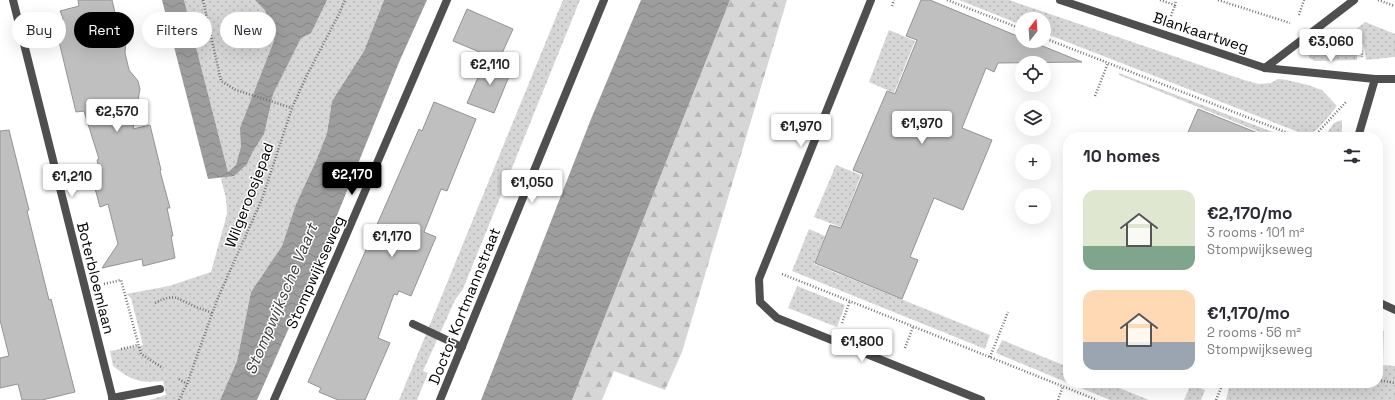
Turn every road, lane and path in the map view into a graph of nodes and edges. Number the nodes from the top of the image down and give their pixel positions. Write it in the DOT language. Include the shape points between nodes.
graph roads {
  1 [pos="13,0"];
  2 [pos="203,0"];
  3 [pos="345,0"];
  4 [pos="447,0"];
  5 [pos="604,0"];
  6 [pos="870,0"];
  7 [pos="894,0"];
  8 [pos="947,0"];
  9 [pos="1060,0"];
  10 [pos="1160,0"];
  11 [pos="1176,0"];
  12 [pos="1218,0"];
  13 [pos="1304,0"];
  14 [pos="1354,0"];
  15 [pos="1378,0"];
  16 [pos="1395,6"];
  17 [pos="891,7"];
  18 [pos="1298,20"];
  19 [pos="1296,25"];
  20 [pos="1015,26"];
  21 [pos="1051,41"];
  22 [pos="1108,63"];
  23 [pos="1265,68"];
  24 [pos="1376,79"];
  25 [pos="1395,79"];
  26 [pos="1094,96"];
  27 [pos="292,108"];
  28 [pos="1285,132"];
  29 [pos="1360,132"];
  30 [pos="785,267"];
  31 [pos="84,288"];
  32 [pos="155,303"];
  33 [pos="1383,304"];
  34 [pos="1395,310"];
  35 [pos="1008,312"];
  36 [pos="212,313"];
  37 [pos="413,324"];
  38 [pos="462,347"];
  39 [pos="990,357"];
  40 [pos="167,371"];
  41 [pos="174,375"];
  42 [pos="1383,381"];
  43 [pos="1395,383"];
  44 [pos="186,384"];
  45 [pos="1063,386"];
  46 [pos="1068,388"];
  47 [pos="1220,388"];
  48 [pos="160,389"];
  49 [pos="112,399"];
  50 [pos="179,400"];
  51 [pos="274,400"];
  52 [pos="440,400"];
  53 [pos="981,400"];
  54 [pos="1058,400"];
  55 [pos="1097,400"];
  56 [pos="1216,400"];
  1 -- 31 [label="street, Boterbloemlaan"];
  2 -- 27 [label="path" via="221,81 236,90"];
  3 -- 27 [label="path, Wilgeroosjepad"];
  4 -- 51 [label="street, Stompwijkseweg"];
  5 -- 38 [label="street, Doctor Kortmannstraat"];
  6 -- 53 [label="street" via="759,279 760,302 777,318"];
  7 -- 17 [label="path"];
  8 -- 20 [label="path"];
  9 -- 23 [label="street, Blankaartweg"];
  10 -- 11 [label="path" via="1175,5"];
  12 -- 19 [label="path"];
  13 -- 18 [label="path"];
  14 -- 23 [label="street"];
  15 -- 16 [label="path"];
  21 -- 22 [label="path"];
  22 -- 26 [label="path"];
  22 -- 28 [label="path"];
  23 -- 24 [label="street, Blankaartweg"];
  24 -- 25 [label="street, Blankaartweg"];
  24 -- 29 [label="street"];
  27 -- 36 [label="path, Wilgeroosjepad" via="262,199"];
  30 -- 39 [label="path" via="782,274"];
  31 -- 40 [label="path" via="121,280 141,354"];
  31 -- 49 [label="street, Boterbloemlaan"];
  32 -- 36 [label="path" via="173,296"];
  33 -- 34 [label="street"];
  35 -- 39 [label="path"];
  36 -- 44 [label="path, Wilgeroosjepad"];
  37 -- 38 [label="street"];
  38 -- 52 [label="street, Doctor Kortmannstraat"];
  39 -- 45 [label="path"];
  41 -- 44 [label="path"];
  42 -- 43 [label="path"];
  44 -- 50 [label="path, Wilgeroosjepad"];
  45 -- 54 [label="path"];
  46 -- 55 [label="path"];
  47 -- 56 [label="path"];
  48 -- 49 [label="street"];
}
